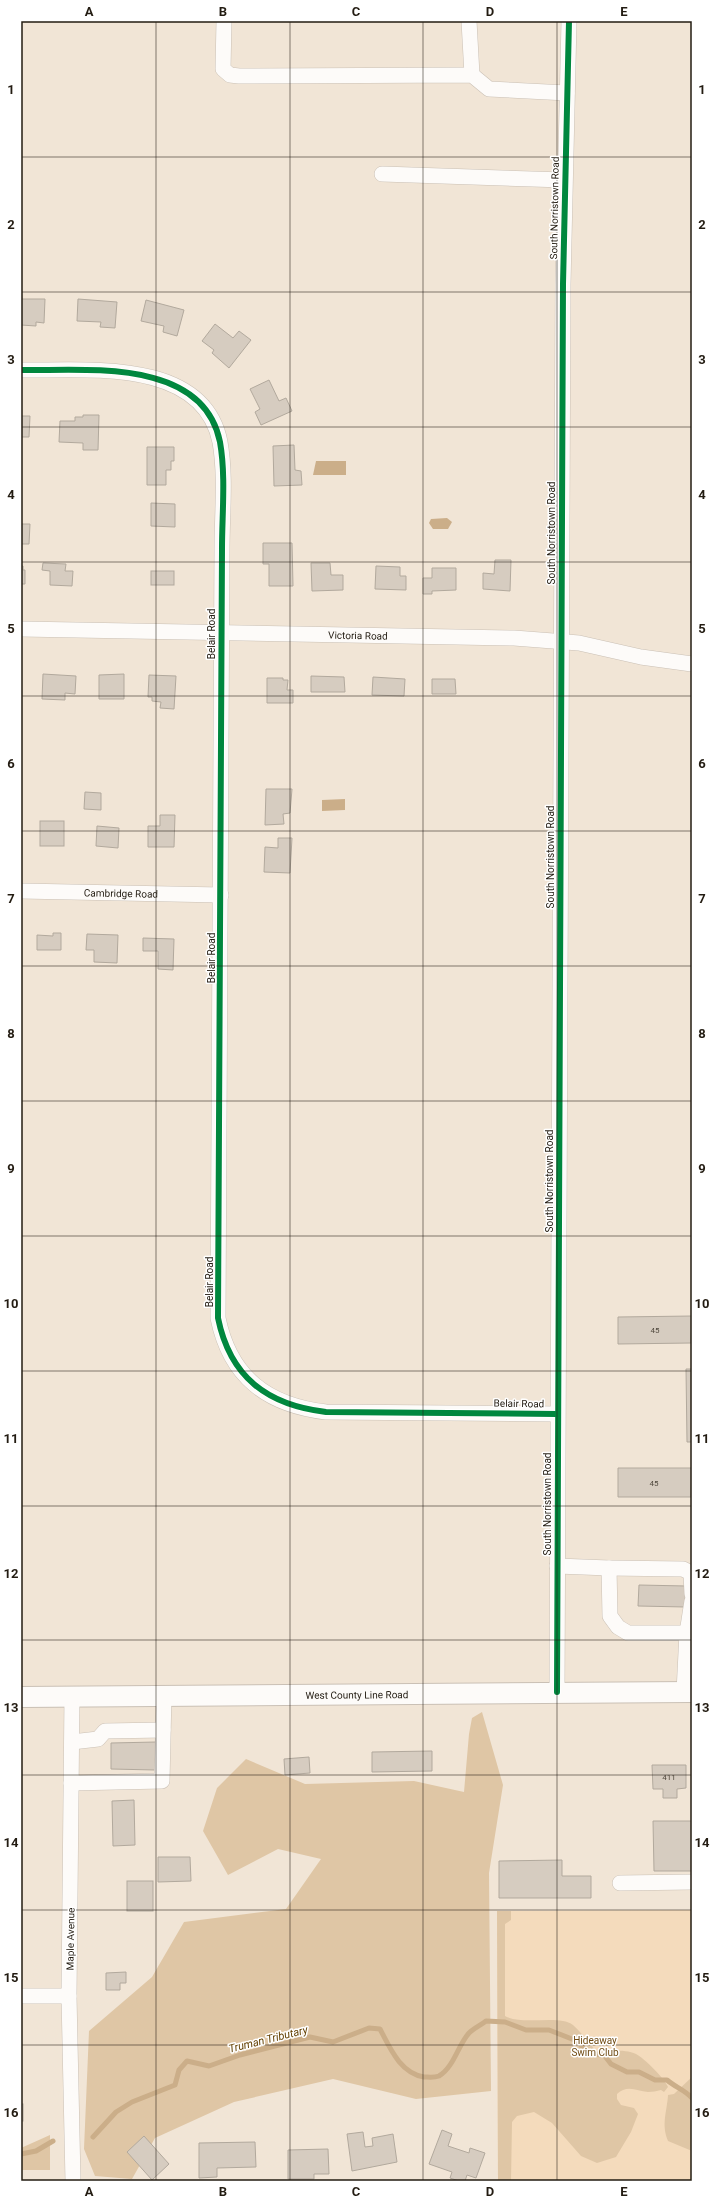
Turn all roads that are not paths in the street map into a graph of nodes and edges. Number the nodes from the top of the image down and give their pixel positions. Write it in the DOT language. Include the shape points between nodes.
graph roads {
  1 [pos="224,21"];
  2 [pos="469,21"];
  3 [pos="569,21"];
  4 [pos="472,75"];
  5 [pos="567,93"];
  6 [pos="382,174"];
  7 [pos="564,180"];
  8 [pos="21,370"];
  9 [pos="21,628"];
  10 [pos="221,632"];
  11 [pos="561,641"];
  12 [pos="692,664"];
  13 [pos="21,891"];
  14 [pos="221,895"];
  15 [pos="557,1414"];
  16 [pos="556,1566"];
  17 [pos="609,1568"];
  18 [pos="692,1594"];
  19 [pos="692,1601"];
  20 [pos="687,1633"];
  21 [pos="557,1692"];
  22 [pos="688,1692"];
  23 [pos="164,1695"];
  24 [pos="72,1696"];
  25 [pos="21,1697"];
  26 [pos="163,1730"];
  27 [pos="72,1742"];
  28 [pos="72,1783"];
  29 [pos="692,1882"];
  30 [pos="620,1883"];
  31 [pos="21,1996"];
  32 [pos="70,1996"];
  33 [pos="73,2181"];
  1 -- 4 [label="street" via="223,69 230,75"];
  2 -- 4 [label="street"];
  3 -- 5 [label="street, South Norristown Road"];
  4 -- 5 [label="street" via="489,89"];
  5 -- 7 [label="street, South Norristown Road"];
  6 -- 7 [label="street"];
  7 -- 11 [label="street, South Norristown Road"];
  8 -- 10 [label="street, Belair Road" via="131,372 154,376 175,385 204,409 214,424 220,441 222,459"];
  9 -- 10 [label="street, Victoria Road"];
  10 -- 11 [label="street, Victoria Road"];
  10 -- 14 [label="street, Belair Road"];
  11 -- 12 [label="street, Victoria Road"];
  11 -- 15 [label="street, South Norristown Road"];
  13 -- 14 [label="street, Cambridge Road"];
  14 -- 15 [label="street, Belair Road" via="218,1318 225,1344 239,1369 253,1384 268,1394 305,1410"];
  15 -- 16 [label="street, South Norristown Road"];
  16 -- 17 [label="street"];
  16 -- 21 [label="street, South Norristown Road"];
  17 -- 18 [label="street" via="677,1568 690,1573"];
  17 -- 20 [label="street" via="610,1616 618,1627 628,1633"];
  19 -- 20 [label="street"];
  20 -- 22 [label="street"];
  21 -- 22 [label="main road, West County Line Road"];
  21 -- 23 [label="main road, West County Line Road"];
  23 -- 24 [label="main road, West County Line Road"];
  23 -- 26 [label="street"];
  24 -- 25 [label="main road, West County Line Road"];
  24 -- 27 [label="street, Maple Avenue"];
  26 -- 27 [label="street" via="105,1731 98,1739"];
  26 -- 28 [label="street" via="162,1781"];
  27 -- 28 [label="street, Maple Avenue"];
  28 -- 32 [label="street, Maple Avenue"];
  29 -- 30 [label="street"];
  31 -- 32 [label="street"];
  32 -- 33 [label="street, Maple Avenue"];
}
